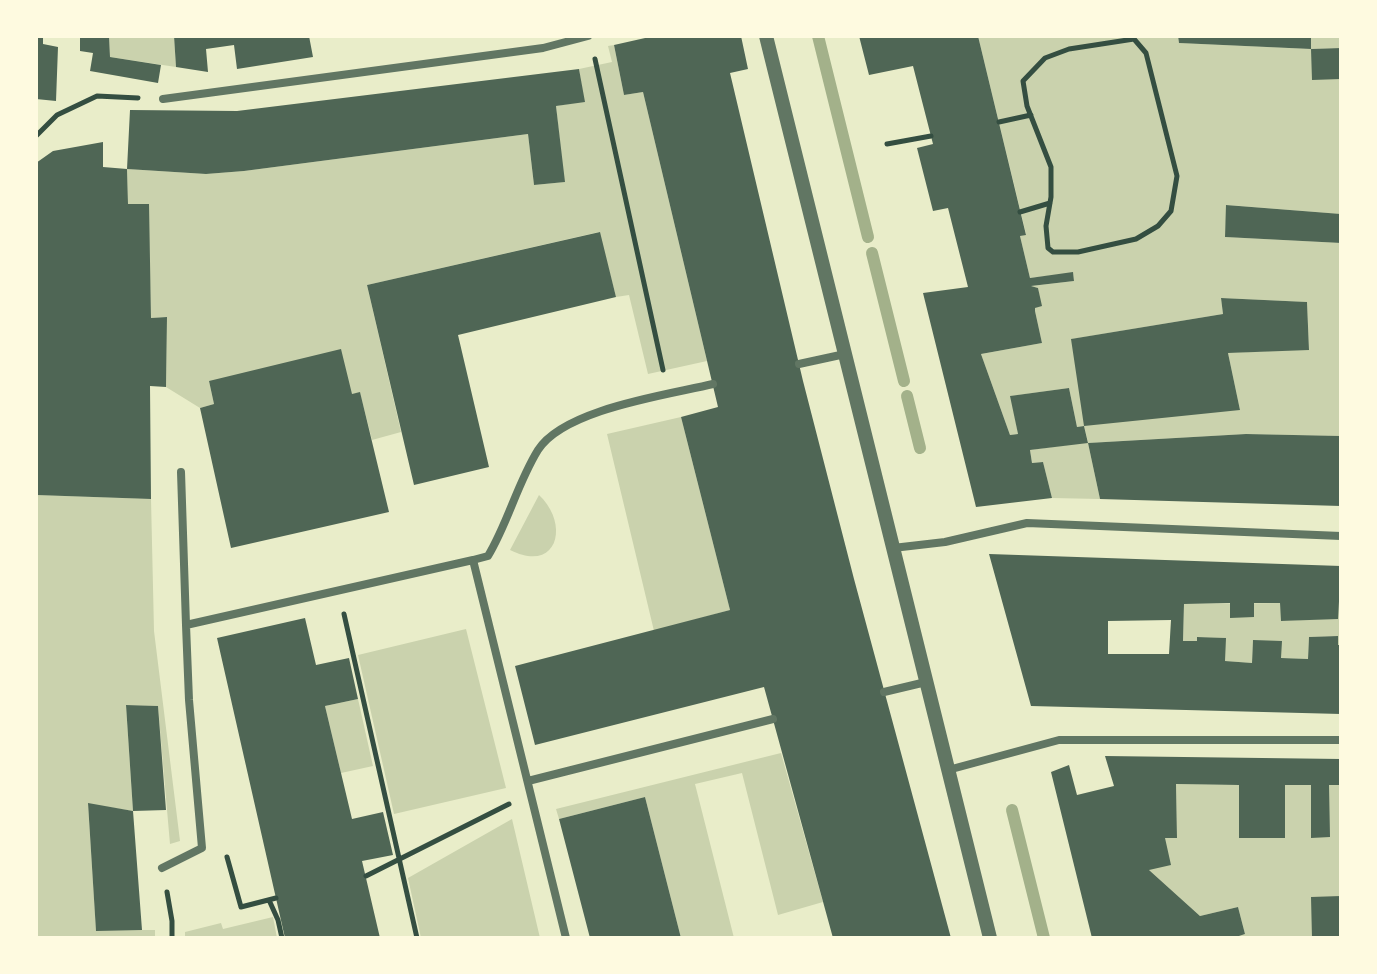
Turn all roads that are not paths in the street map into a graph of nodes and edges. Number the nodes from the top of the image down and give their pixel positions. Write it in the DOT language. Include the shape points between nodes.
graph roads {
  1 [pos="588,36"];
  2 [pos="766,36"];
  3 [pos="163,99"];
  4 [pos="845,354"];
  5 [pos="799,364"];
  6 [pos="713,384"];
  7 [pos="181,472"];
  8 [pos="1341,536"];
  9 [pos="893,548"];
  10 [pos="473,560"];
  11 [pos="186,625"];
  12 [pos="926,682"];
  13 [pos="884,692"];
  14 [pos="773,719"];
  15 [pos="1341,740"];
  16 [pos="948,770"];
  17 [pos="528,781"];
  18 [pos="162,868"];
  19 [pos="566,938"];
  20 [pos="990,938"];
  1 -- 3 [label="street" via="543,48"];
  2 -- 4 [label="street"];
  4 -- 5 [label="street"];
  4 -- 9 [label="street"];
  6 -- 10 [label="street" via="600,411 549,436 488,556"];
  7 -- 11 [label="street"];
  8 -- 9 [label="street" via="1027,523"];
  9 -- 12 [label="street"];
  10 -- 11 [label="street"];
  10 -- 17 [label="street"];
  11 -- 18 [label="street" via="202,848"];
  12 -- 13 [label="street"];
  12 -- 16 [label="street"];
  14 -- 17 [label="street"];
  15 -- 16 [label="street" via="1059,740"];
  16 -- 20 [label="street"];
  17 -- 19 [label="street"];
}
